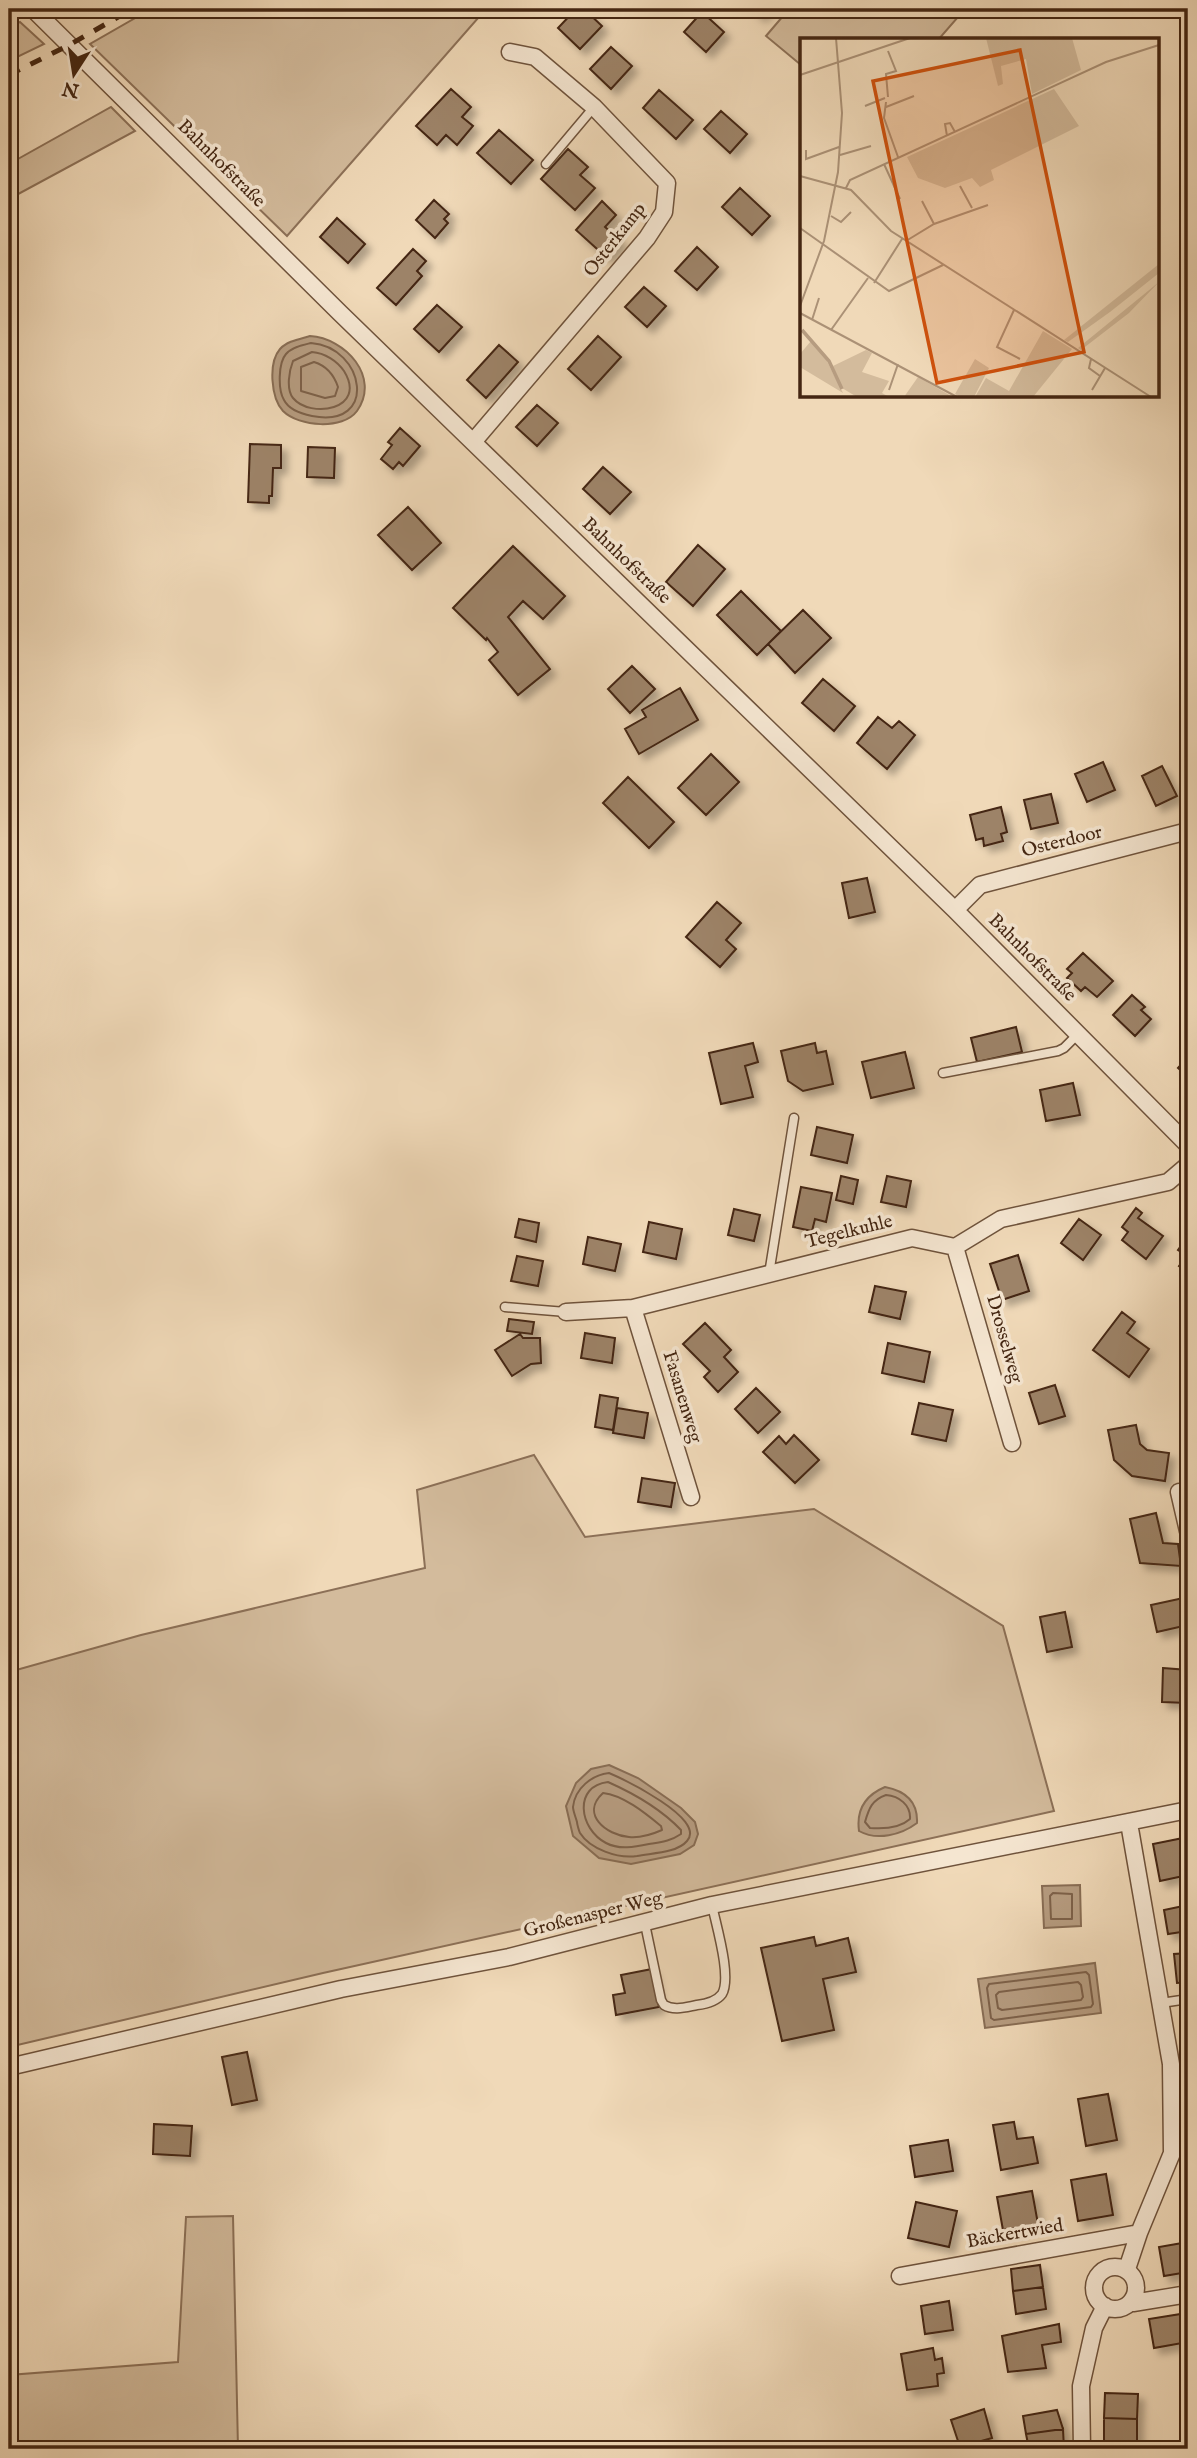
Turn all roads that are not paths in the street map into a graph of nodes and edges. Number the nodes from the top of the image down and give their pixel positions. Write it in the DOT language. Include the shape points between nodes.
graph roads {
  1 [pos="33,9"];
  2 [pos="510,52"];
  3 [pos="594,107"];
  4 [pos="545,164"];
  5 [pos="473,442"];
  6 [pos="1188,831"];
  7 [pos="955,911"];
  8 [pos="1078,1034"];
  9 [pos="943,1073"];
  10 [pos="794,1118"];
  11 [pos="1188,1144"];
  12 [pos="1188,1165"];
  13 [pos="955,1247"];
  14 [pos="769,1274"];
  15 [pos="505,1307"];
  16 [pos="633,1308"];
  17 [pos="566,1312"];
  18 [pos="1012,1443"];
  19 [pos="1179,1492"];
  20 [pos="691,1497"];
  21 [pos="1188,1531"];
  22 [pos="1188,1810"];
  23 [pos="1129,1823"];
  24 [pos="712,1905"];
  25 [pos="645,1924"];
  26 [pos="1188,1999"];
  27 [pos="1161,2003"];
  28 [pos="9,2067"];
  29 [pos="1180,2152"];
  30 [pos="1139,2234"];
  31 [pos="1126,2269"];
  32 [pos="900,2276"];
  33 [pos="1188,2294"];
  34 [pos="1133,2303"];
  35 [pos="1105,2306"];
  36 [pos="1082,2449"];
  1 -- 5 [label="street, Bahnhofstraße"];
  2 -- 3 [label="street, Osterkamp" via="535,57"];
  3 -- 4 [label="lane"];
  3 -- 5 [label="street, Osterkamp" via="667,183 664,212 647,238"];
  5 -- 7 [label="street, Bahnhofstraße"];
  6 -- 7 [label="street, Osterdoor" via="980,885"];
  7 -- 8 [label="street, Bahnhofstraße"];
  8 -- 9 [label="lane" via="1058,1051"];
  8 -- 11 [label="street, Bahnhofstraße"];
  10 -- 14 [label="lane"];
  12 -- 13 [label="street" via="1168,1182 1001,1219"];
  13 -- 14 [label="street, Tegelkuhle" via="912,1238"];
  13 -- 18 [label="street, Drosselweg"];
  14 -- 16 [label="street, Tegelkuhle"];
  15 -- 17 [label="lane"];
  16 -- 17 [label="street, Tegelkuhle"];
  16 -- 20 [label="street, Fasanenweg"];
  19 -- 21 [label="street"];
  22 -- 23 [label="street, Großenasper Weg"];
  23 -- 24 [label="street, Großenasper Weg"];
  23 -- 27 [label="street"];
  24 -- 25 [label="street, Großenasper Weg"];
  24 -- 25 [label="lane" via="725,1984 716,2000 705,2004 664,2005"];
  25 -- 28 [label="street, Großenasper Weg"];
  26 -- 27 [label="lane"];
  27 -- 29 [label="street"];
  29 -- 30 [label="street"];
  30 -- 31 [label="street"];
  30 -- 32 [label="street, Bäckertwied"];
  31 -- 34 [label="street" via="1136,2289"];
  31 -- 35 [label="street" via="1107,2266 1098,2275 1096,2295"];
  33 -- 34 [label="street"];
  34 -- 35 [label="street" via="1116,2309"];
  35 -- 36 [label="street" via="1094,2328 1081,2386"];
}
